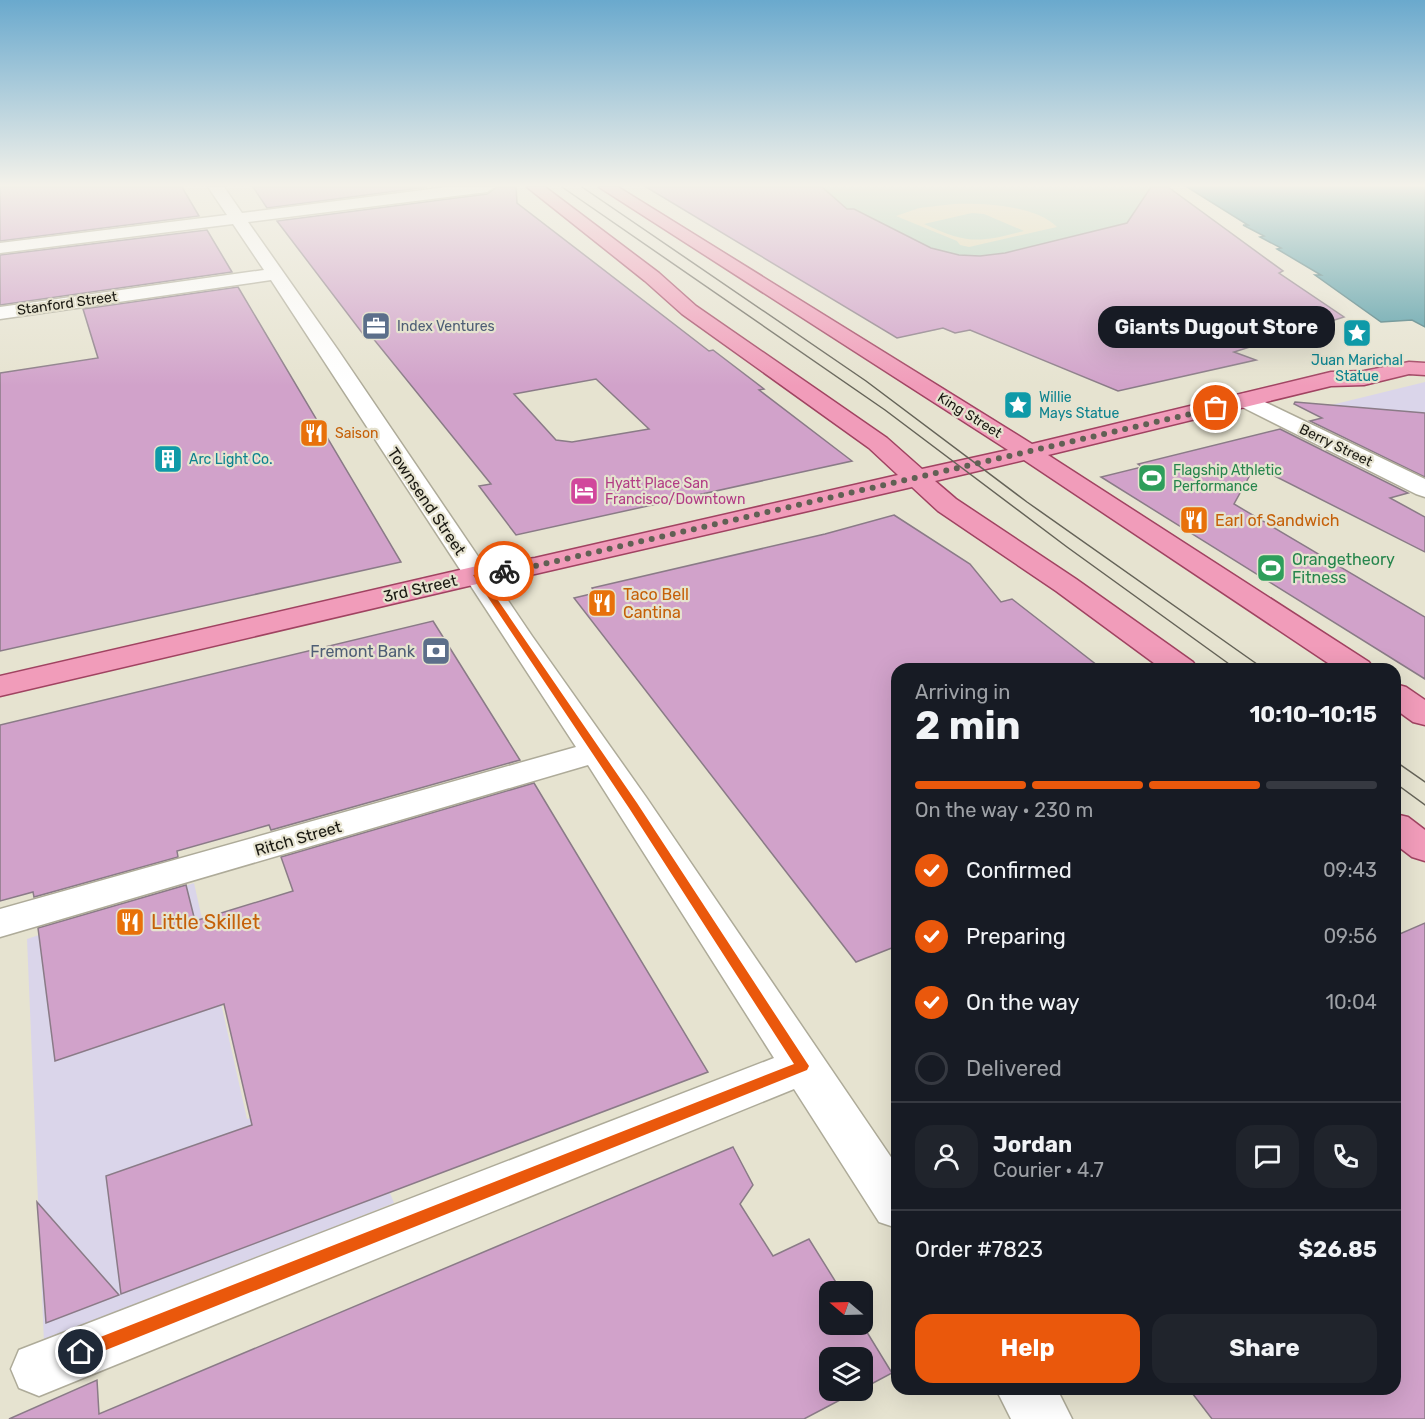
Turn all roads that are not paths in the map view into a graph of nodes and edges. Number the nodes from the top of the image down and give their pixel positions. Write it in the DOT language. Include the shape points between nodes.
graph roads {
  1 [pos="262,253"];
  2 [pos="621,253"];
  3 [pos="712,253"];
  4 [pos="276,274"];
  5 [pos="0,313"];
  6 [pos="1425,348"];
  7 [pos="1420,365"];
  8 [pos="1331,379"];
  9 [pos="1246,400"];
  10 [pos="1029,452"];
  11 [pos="917,478"];
  12 [pos="1425,489"];
  13 [pos="477,575"];
  14 [pos="1174,663"];
  15 [pos="1349,663"];
  16 [pos="0,686"];
  17 [pos="1401,698"];
  18 [pos="1425,715"];
  19 [pos="596,752"];
  20 [pos="1401,830"];
  21 [pos="1425,848"];
  22 [pos="0,924"];
  23 [pos="803,1066"];
  24 [pos="891,1197"];
  25 [pos="39,1369"];
  26 [pos="1028,1395"];
  27 [pos="1044,1419"];
  1 -- 4 [label="street, Townsend Street"];
  2 -- 11 [label="main road" via="689,310 878,442"];
  3 -- 10 [label="main road, King Street"];
  4 -- 5 [label="street, Stanford Street"];
  4 -- 13 [label="street, Townsend Street"];
  6 -- 8 [label="main road, 3rd Street" via="1343,367"];
  7 -- 8 [label="main road, 3rd Street" via="1365,378"];
  8 -- 9 [label="main road, 3rd Street"];
  9 -- 10 [label="main road, 3rd Street"];
  9 -- 12 [label="street, Berry Street"];
  10 -- 11 [label="main road, 3rd Street"];
  10 -- 15 [label="main road, King Street"];
  11 -- 13 [label="main road, 3rd Street" via="535,566"];
  11 -- 14 [label="main road" via="947,504"];
  13 -- 16 [label="main road, 3rd Street"];
  13 -- 19 [label="street, Townsend Street"];
  17 -- 18 [label="main road"];
  19 -- 22 [label="street, Ritch Street"];
  19 -- 23 [label="street, Townsend Street"];
  20 -- 21 [label="main road"];
  23 -- 24 [label="street, Townsend Street"];
  23 -- 25 [label="street"];
  26 -- 27 [label="street"];
}
